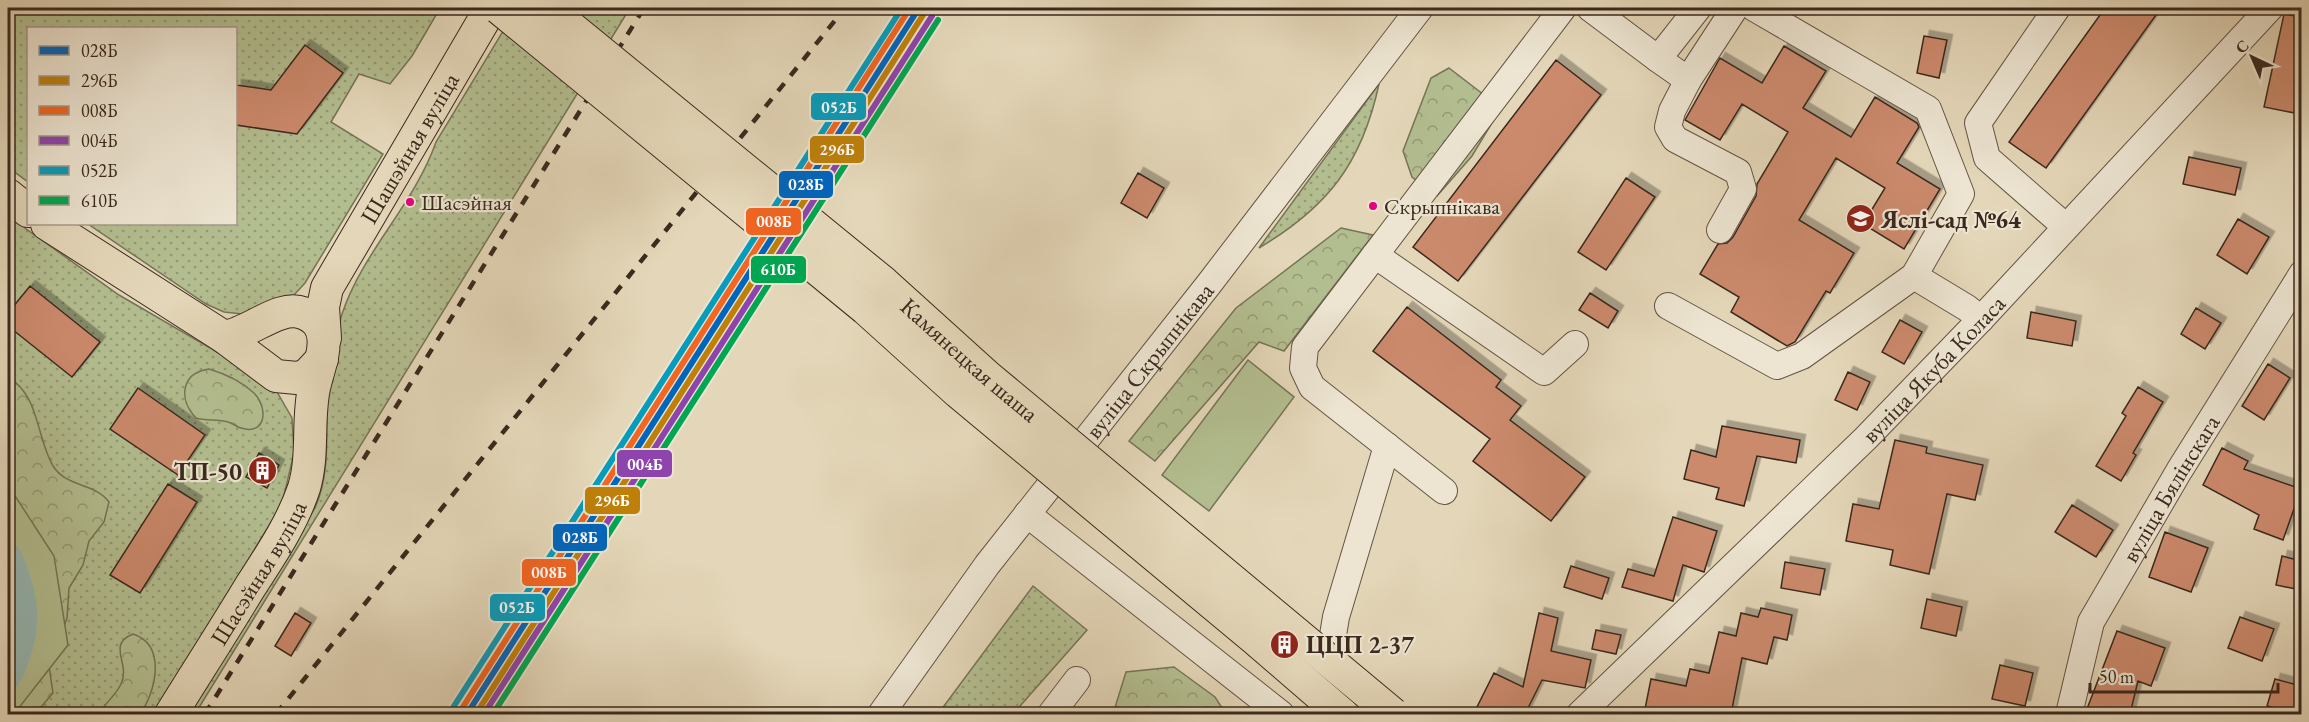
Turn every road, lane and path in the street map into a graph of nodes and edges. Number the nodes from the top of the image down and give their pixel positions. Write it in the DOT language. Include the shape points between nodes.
graph roads {
  1 [pos="491,8"];
  2 [pos="499,8"];
  3 [pos="547,8"];
  4 [pos="1420,8"];
  5 [pos="1563,8"];
  6 [pos="1590,8"];
  7 [pos="1698,8"];
  8 [pos="1735,8"];
  9 [pos="1754,8"];
  10 [pos="2057,8"];
  11 [pos="2270,8"];
  12 [pos="1658,59"];
  13 [pos="1688,80"];
  14 [pos="8,195"];
  15 [pos="27,210"];
  16 [pos="49,225"];
  17 [pos="2066,227"];
  18 [pos="1720,230"];
  19 [pos="1375,255"];
  20 [pos="2301,274"];
  21 [pos="1914,276"];
  22 [pos="327,288"];
  23 [pos="1668,306"];
  24 [pos="275,316"];
  25 [pos="1981,319"];
  26 [pos="224,337"];
  27 [pos="1575,344"];
  28 [pos="323,349"];
  29 [pos="272,373"];
  30 [pos="310,419"];
  31 [pos="1387,446"];
  32 [pos="1444,490"];
  33 [pos="1027,514"];
  34 [pos="1077,680"];
  35 [pos="171,714"];
  36 [pos="881,714"];
  37 [pos="1051,714"];
  38 [pos="1281,714"];
  39 [pos="1320,714"];
  40 [pos="1342,714"];
  41 [pos="1393,714"];
  42 [pos="1580,714"];
  43 [pos="2069,714"];
  1 -- 22 [label="main road, Шашэйная вуліца"];
  2 -- 40 [label="main road, Камянецкая шаша, bridge" via="866,309 958,392"];
  3 -- 41 [label="main road, Камянецкая шаша, bridge" via="884,283 988,377"];
  4 -- 33 [label="street, вуліца Скрыпнікава" via="1214,279"];
  5 -- 19 [label="street"];
  6 -- 12 [label="street"];
  7 -- 12 [label="street"];
  8 -- 13 [label="street"];
  9 -- 21 [label="street" via="1928,109 1961,194"];
  10 -- 17 [label="street" via="1978,123 1987,159"];
  11 -- 17 [label="street, вуліца Якуба Коласа"];
  12 -- 13 [label="street"];
  13 -- 18 [label="street" via="1668,128 1675,139 1738,172 1743,189"];
  14 -- 15 [label="main road"];
  16 -- 26 [label="main road"];
  17 -- 25 [label="street, вуліца Якуба Коласа"];
  19 -- 27 [label="street" via="1544,372"];
  19 -- 31 [label="street" via="1305,347 1303,368 1312,387"];
  20 -- 43 [label="street, вуліца Бялінскага" via="2091,622"];
  21 -- 23 [label="street" via="1802,356 1777,366"];
  21 -- 25 [label="street"];
  22 -- 24 [label="main road, Шашэйная вуліца" via="307,303"];
  22 -- 28 [label="main road, Шашэйная вуліца"];
  24 -- 26 [label="main road, Шашэйная вуліца" via="249,330"];
  24 -- 28 [label="main road" via="306,313 315,320"];
  24 -- 29 [label="main road" via="257,340 257,351"];
  25 -- 42 [label="street, вуліца Якуба Коласа" via="1866,438"];
  26 -- 29 [label="main road"];
  28 -- 29 [label="main road" via="307,375 297,378"];
  28 -- 30 [label="main road, Шасэйная вуліца"];
  29 -- 30 [label="main road" via="301,399"];
  30 -- 35 [label="main road, Шасэйная вуліца" via="309,468 296,509"];
  31 -- 32 [label="street"];
  31 -- 39 [label="street" via="1336,616"];
  33 -- 36 [label="street, вуліца Скрыпнікава"];
  33 -- 38 [label="street"];
  34 -- 37 [label="street"];
}
